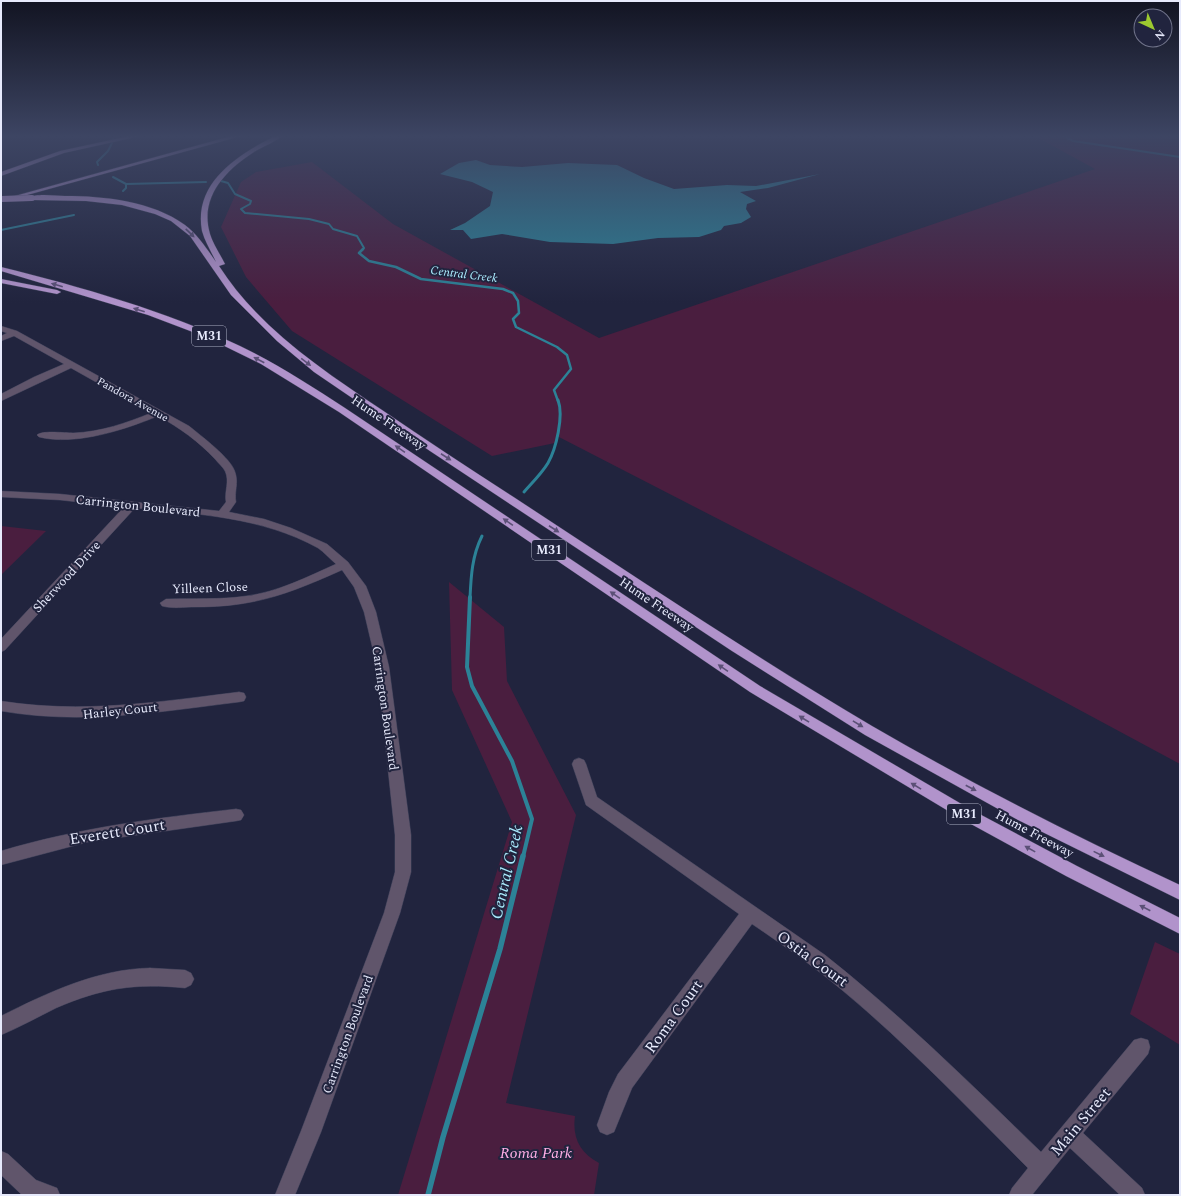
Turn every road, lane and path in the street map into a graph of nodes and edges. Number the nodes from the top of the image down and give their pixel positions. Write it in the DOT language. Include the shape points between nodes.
graph roads {
  1 [pos="30,191"];
  2 [pos="32,191"];
  3 [pos="211,191"];
  4 [pos="1,199"];
  5 [pos="1,269"];
  6 [pos="1,281"];
  7 [pos="238,296"];
  8 [pos="121,305"];
  9 [pos="1,328"];
  10 [pos="14,333"];
  11 [pos="1,339"];
  12 [pos="70,365"];
  13 [pos="1,398"];
  14 [pos="158,413"];
  15 [pos="42,435"];
  16 [pos="1,494"];
  17 [pos="132,505"];
  18 [pos="218,514"];
  19 [pos="344,565"];
  20 [pos="166,602"];
  21 [pos="1,647"];
  22 [pos="239,697"];
  23 [pos="1,706"];
  24 [pos="579,764"];
  25 [pos="236,815"];
  26 [pos="1,858"];
  27 [pos="1180,893"];
  28 [pos="750,913"];
  29 [pos="1180,926"];
  30 [pos="185,979"];
  31 [pos="1,1026"];
  32 [pos="1141,1047"];
  33 [pos="607,1125"];
  34 [pos="1070,1134"];
  35 [pos="1,1161"];
  36 [pos="1042,1167"];
  37 [pos="50,1195"];
  38 [pos="285,1195"];
  39 [pos="1019,1195"];
  40 [pos="1135,1195"];
  1 -- 4 [label="highway"];
  2 -- 4 [label="highway"];
  3 -- 7 [label="highway" via="205,202 206,233"];
  4 -- 7 [label="highway, one-way, bridge" via="54,198 104,201 141,208 165,216 186,229 197,240"];
  8 -- 5 [label="highway, one-way"];
  6 -- 8 [label="highway"];
  7 -- 27 [label="highway, Hume Freeway / M31, one-way" via="271,332 318,371 777,674 954,779"];
  29 -- 8 [label="highway, Hume Freeway / M31, one-way" via="960,811 824,732 756,689 342,410 280,372 206,334"];
  9 -- 10 [label="street, Pandora Avenue"];
  10 -- 11 [label="street"];
  10 -- 12 [label="street, Pandora Avenue"];
  12 -- 13 [label="street"];
  12 -- 14 [label="street, Pandora Avenue"];
  14 -- 15 [label="street" via="125,426 87,436"];
  14 -- 18 [label="street, Pandora Avenue" via="186,428 209,447 230,470 234,485 231,502"];
  16 -- 17 [label="street, Carrington Boulevard" via="52,496"];
  17 -- 18 [label="street, Carrington Boulevard"];
  17 -- 21 [label="street, Sherwood Drive"];
  18 -- 19 [label="street, Carrington Boulevard" via="260,522 313,540"];
  19 -- 20 [label="street, Yilleen Close" via="295,587 257,598 218,602"];
  19 -- 38 [label="street, Carrington Boulevard" via="360,586 370,612 383,668 403,835 404,872 389,920 311,1132"];
  22 -- 23 [label="street, Harley Court" via="84,714 24,711"];
  24 -- 28 [label="street, Ostia Court" via="591,801"];
  25 -- 26 [label="street, Everett Court" via="98,832 36,846"];
  28 -- 33 [label="street, Roma Court" via="625,1081"];
  28 -- 36 [label="street, Ostia Court" via="855,989 899,1028"];
  30 -- 31 [label="street" via="139,977 89,987 43,1004"];
  32 -- 34 [label="street, Main Street"];
  34 -- 36 [label="street, Main Street"];
  34 -- 40 [label="street"];
  35 -- 37 [label="street" via="30,1188"];
  36 -- 39 [label="street, Main Street"];
}
